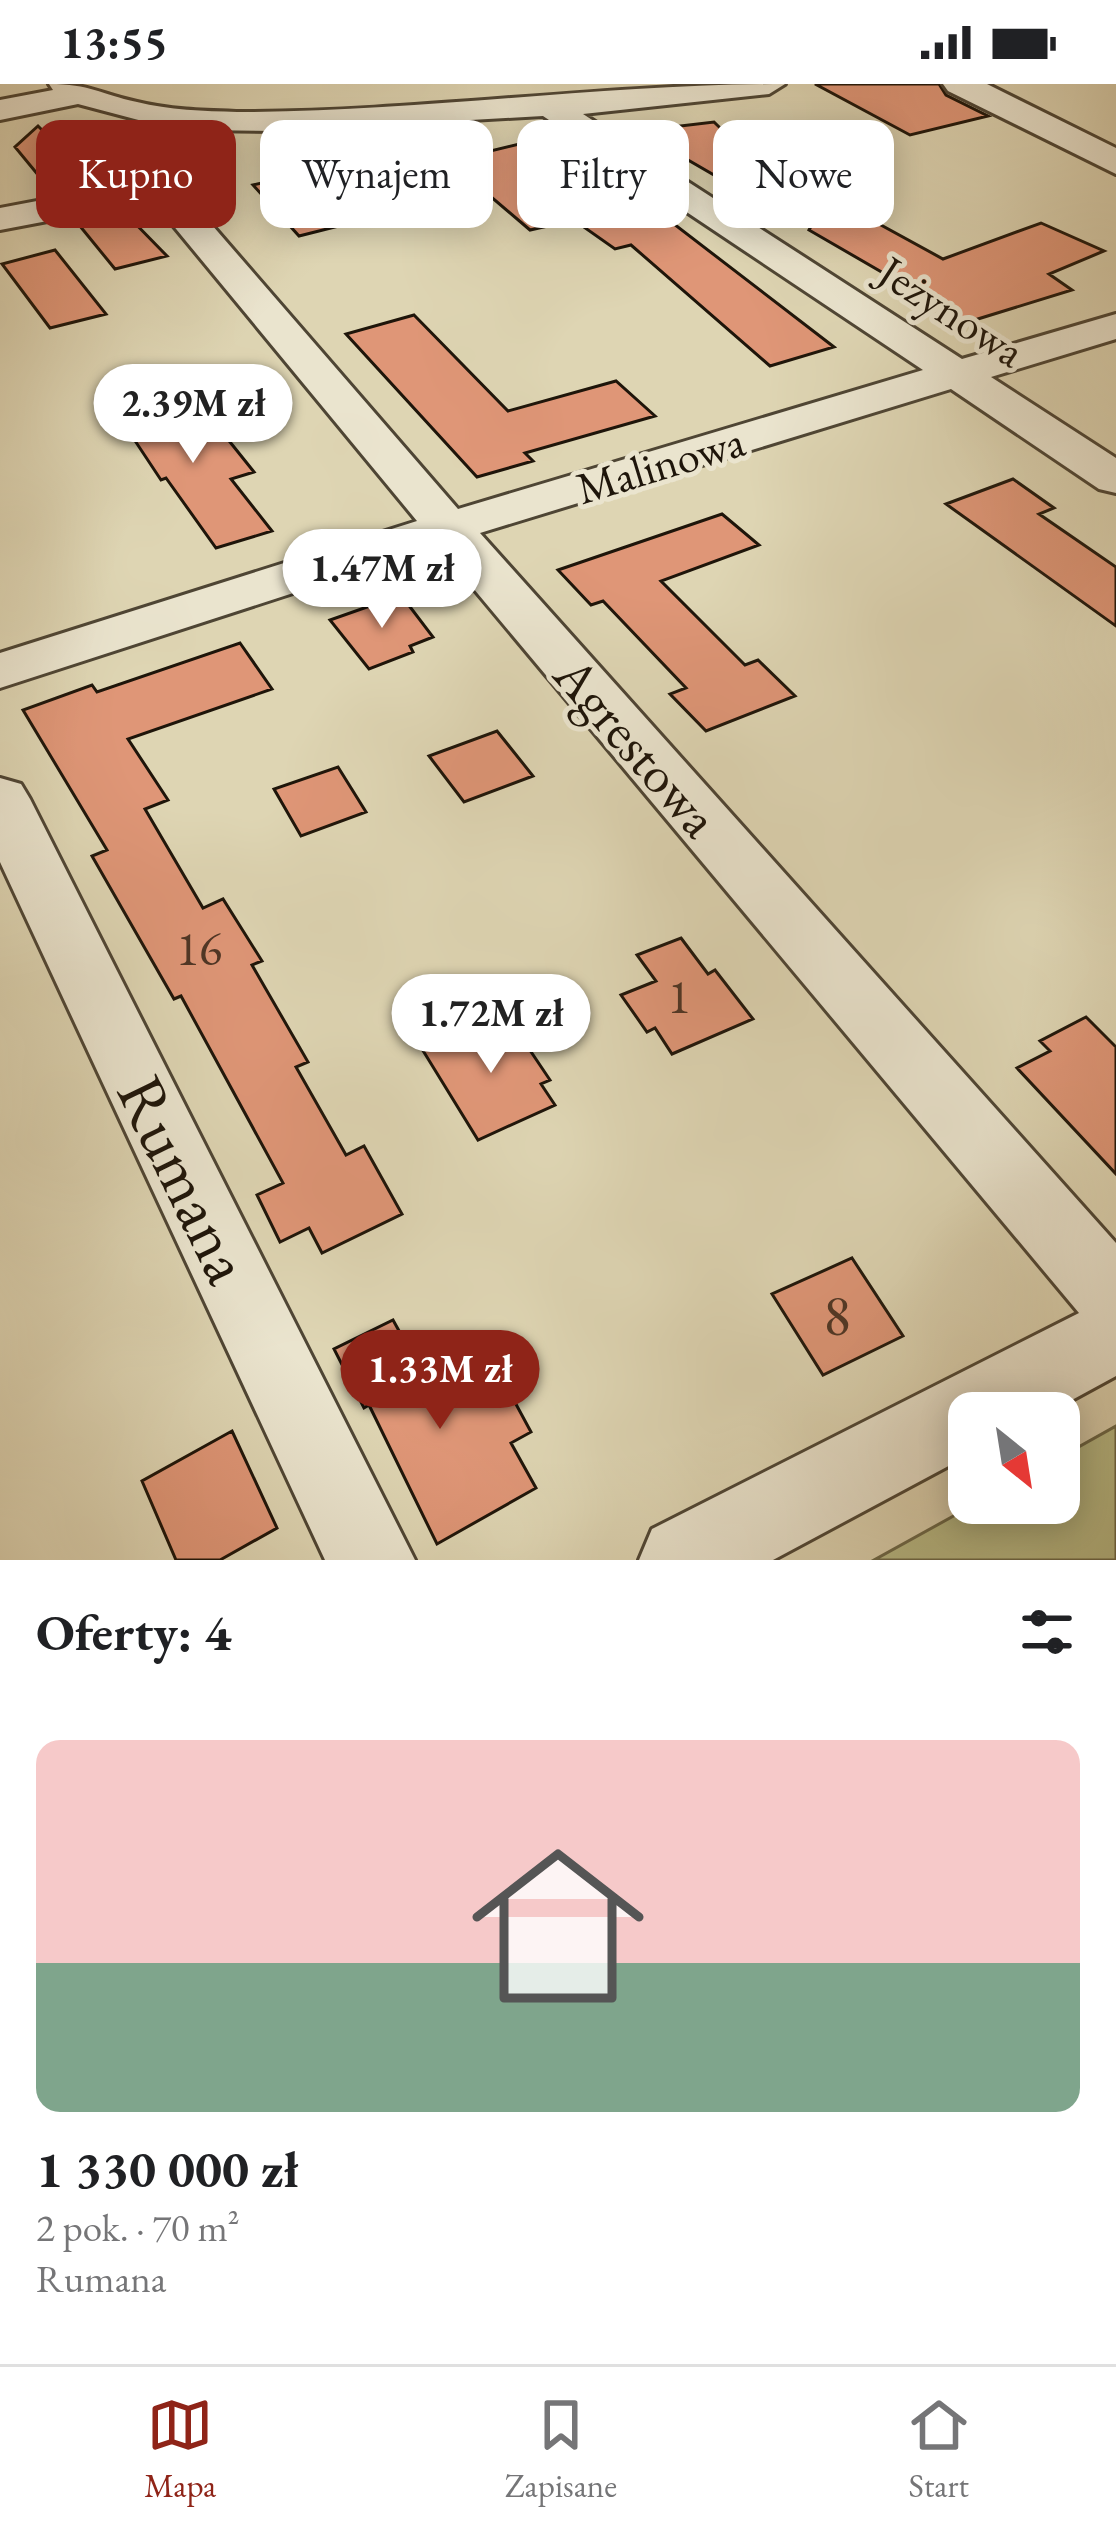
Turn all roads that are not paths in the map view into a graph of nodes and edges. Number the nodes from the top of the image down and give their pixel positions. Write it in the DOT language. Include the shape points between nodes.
graph roads {
  1 [pos="769,84"];
  2 [pos="960,84"];
  3 [pos="72,89"];
  4 [pos="551,107"];
  5 [pos="0,110"];
  6 [pos="176,116"];
  7 [pos="178,120"];
  8 [pos="1116,163"];
  9 [pos="36,212"];
  10 [pos="0,219"];
  11 [pos="195,228"];
  12 [pos="1116,326"];
  13 [pos="962,374"];
  14 [pos="1116,479"];
  15 [pos="448,527"];
  16 [pos="0,671"];
  17 [pos="0,799"];
  18 [pos="1116,1299"];
  19 [pos="1116,1335"];
  20 [pos="371,1560"];
  21 [pos="683,1560"];
  1 -- 4 [label="street"];
  2 -- 8 [label="street"];
  3 -- 5 [label="street"];
  3 -- 6 [label="street"];
  4 -- 6 [label="street" via="241,122"];
  4 -- 13 [label="street, Jeżynowa"];
  6 -- 7 [label="street"];
  9 -- 10 [label="street"];
  11 -- 15 [label="street, Agrestowa"];
  12 -- 13 [label="street, Malinowa"];
  13 -- 14 [label="street, Jeżynowa"];
  13 -- 15 [label="street, Malinowa"];
  15 -- 16 [label="street, Malinowa"];
  15 -- 18 [label="street, Agrestowa"];
  17 -- 20 [label="street, Rumana"];
  19 -- 21 [label="street"];
}
